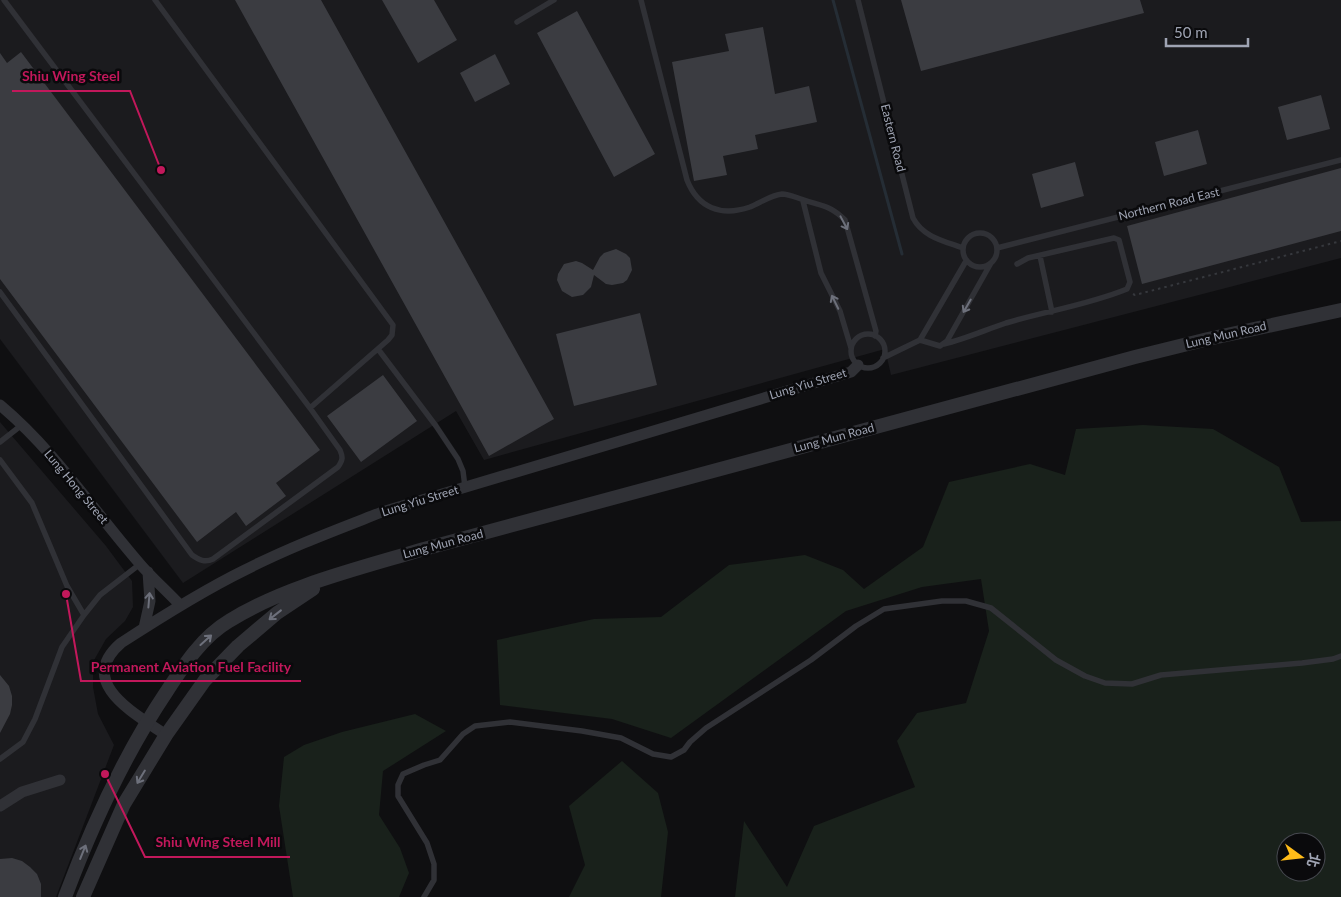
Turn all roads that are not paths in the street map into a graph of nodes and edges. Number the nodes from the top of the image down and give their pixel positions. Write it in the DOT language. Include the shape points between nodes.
graph roads {
  1 [pos="4,0"];
  2 [pos="155,0"];
  3 [pos="554,0"];
  4 [pos="641,0"];
  5 [pos="858,0"];
  6 [pos="517,22"];
  7 [pos="1341,160"];
  8 [pos="803,200"];
  9 [pos="963,248"];
  10 [pos="997,248"];
  11 [pos="1040,256"];
  12 [pos="966,261"];
  13 [pos="991,263"];
  14 [pos="1017,264"];
  15 [pos="0,292"];
  16 [pos="1341,310"];
  17 [pos="1052,312"];
  18 [pos="875,336"];
  19 [pos="920,340"];
  20 [pos="944,344"];
  21 [pos="851,348"];
  22 [pos="378,349"];
  23 [pos="883,358"];
  24 [pos="858,365"];
  25 [pos="0,405"];
  26 [pos="310,408"];
  27 [pos="23,424"];
  28 [pos="0,442"];
  29 [pos="0,460"];
  30 [pos="0,468"];
  31 [pos="19,485"];
  32 [pos="465,487"];
  33 [pos="144,568"];
  34 [pos="330,578"];
  35 [pos="180,605"];
  36 [pos="84,615"];
  37 [pos="144,628"];
  38 [pos="1341,656"];
  39 [pos="147,721"];
  40 [pos="166,735"];
  41 [pos="0,759"];
  42 [pos="60,780"];
  43 [pos="0,806"];
  44 [pos="65,897"];
  45 [pos="84,897"];
  46 [pos="424,897"];
  1 -- 26 [label="lane"];
  2 -- 22 [label="lane" via="393,324 392,335"];
  3 -- 6 [label="lane"];
  4 -- 8 [label="lane" via="692,193 707,206 720,210 748,207 782,194"];
  5 -- 9 [label="lane, Eastern Road" via="913,218 918,227 928,234"];
  7 -- 10 [label="lane, Northern Road East"];
  8 -- 18 [label="lane, one-way" via="822,204 845,220"];
  21 -- 8 [label="lane, one-way" via="840,311 821,273"];
  9 -- 10 [label="lane" via="964,242 972,235 983,233 992,238"];
  9 -- 12 [label="lane"];
  10 -- 13 [label="lane"];
  11 -- 14 [label="lane"];
  11 -- 17 [label="lane"];
  11 -- 17 [label="lane" via="1114,238 1118,240 1130,282 1127,289"];
  12 -- 13 [label="lane" via="981,268"];
  12 -- 19 [label="lane"];
  13 -- 20 [label="lane, one-way"];
  15 -- 26 [label="lane" via="192,555 199,560 213,559 338,467 342,456 340,450"];
  16 -- 34 [label="street, Lung Mun Road" via="1125,360 424,549"];
  17 -- 20 [label="lane"];
  18 -- 21 [label="lane" via="861,336"];
  18 -- 23 [label="lane" via="884,346"];
  19 -- 20 [label="lane" via="940,346"];
  19 -- 23 [label="lane"];
  21 -- 24 [label="lane"];
  22 -- 26 [label="lane"];
  22 -- 32 [label="lane" via="458,459"];
  23 -- 24 [label="lane" via="872,368"];
  24 -- 32 [label="street, Lung Yiu Street" via="851,372"];
  25 -- 27 [label="street, Lung Hong Street"];
  27 -- 28 [label="lane"];
  27 -- 33 [label="street, Lung Hong Street"];
  29 -- 31 [label="lane"];
  30 -- 31 [label="lane"];
  31 -- 36 [label="lane" via="37,512 67,586"];
  32 -- 35 [label="street, Lung Yiu Street" via="382,512 313,539"];
  33 -- 35 [label="street, Lung Hong Street"];
  33 -- 36 [label="lane" via="100,595"];
  37 -- 33 [label="street, one-way" via="150,600"];
  39 -- 34 [label="street, Lung Mun Road, one-way" via="188,659 228,622 263,602"];
  34 -- 40 [label="street, Lung Mun Road, one-way" via="277,614 238,646 206,680"];
  35 -- 37 [label="street, Lung Yiu Street"];
  36 -- 41 [label="lane" via="62,647 24,742"];
  37 -- 39 [label="street, Lung Yiu Street" via="112,650 104,671 110,692"];
  38 -- 46 [label="lane" via="1302,663 1161,675 1132,684 1104,683 1056,660 992,608 966,601 950,601 884,609 706,728 684,750 671,757 653,754 621,738 582,731 510,722 475,726 463,734 440,760 403,774 398,785 398,796 427,843 434,864 434,880"];
  39 -- 40 [label="street, Lung Yiu Street"];
  44 -- 39 [label="street, Lung Mun Road, one-way" via="123,764"];
  40 -- 45 [label="street, Lung Mun Road, one-way" via="124,804"];
  42 -- 43 [label="street" via="22,792"];
}
